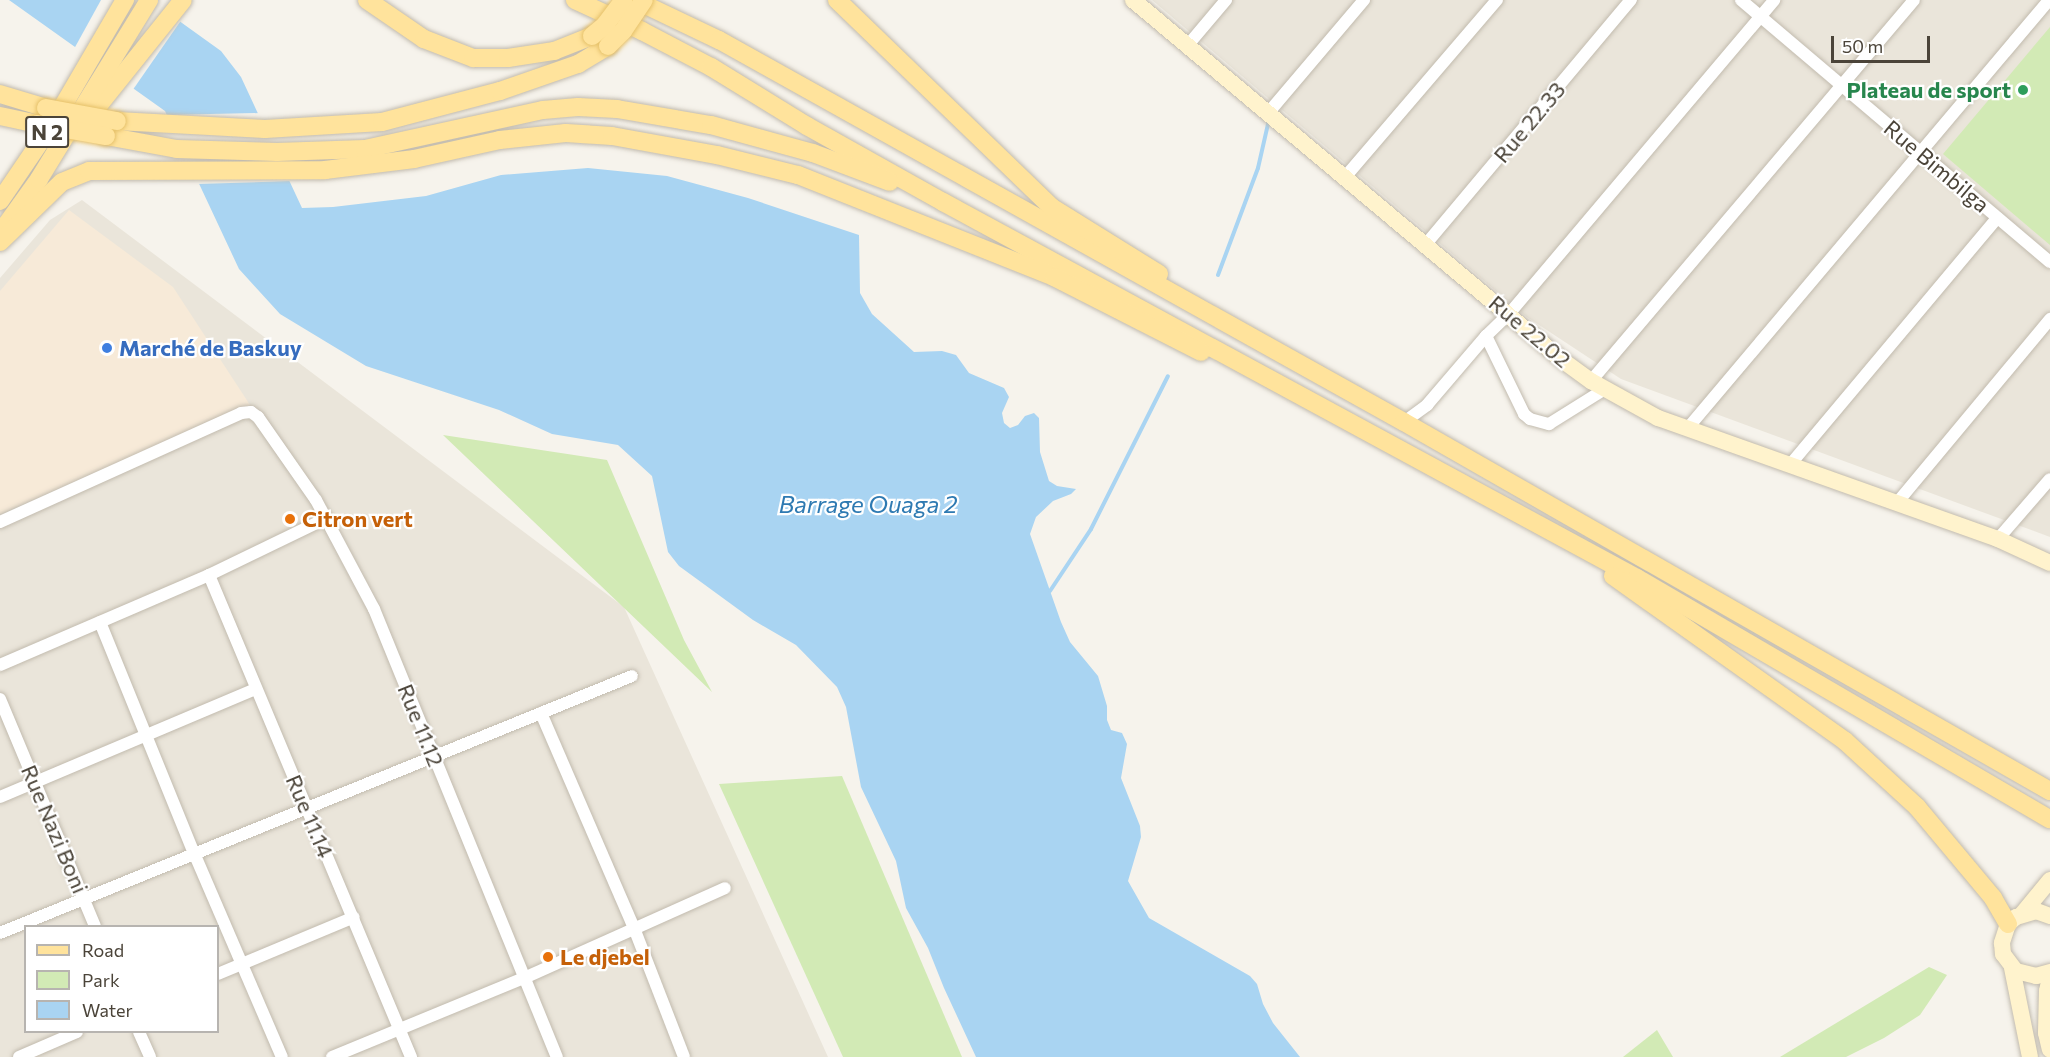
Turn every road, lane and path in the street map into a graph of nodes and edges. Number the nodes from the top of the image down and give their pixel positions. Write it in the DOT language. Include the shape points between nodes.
graph roads {
  1 [pos="125,0"];
  2 [pos="149,0"];
  3 [pos="367,0"];
  4 [pos="575,0"];
  5 [pos="624,0"];
  6 [pos="635,0"];
  7 [pos="644,0"];
  8 [pos="837,0"];
  9 [pos="1133,0"];
  10 [pos="1226,0"];
  11 [pos="1364,0"];
  12 [pos="1497,0"];
  13 [pos="1631,0"];
  14 [pos="1741,0"];
  15 [pos="1774,0"];
  16 [pos="1914,0"];
  17 [pos="2049,0"];
  18 [pos="178,4"];
  19 [pos="1761,16"];
  20 [pos="1188,45"];
  21 [pos="104,71"];
  22 [pos="1843,87"];
  23 [pos="0,94"];
  24 [pos="1269,112"];
  25 [pos="0,116"];
  26 [pos="41,116"];
  27 [pos="1920,152"];
  28 [pos="1346,176"];
  29 [pos="0,201"];
  30 [pos="943,202"];
  31 [pos="1997,218"];
  32 [pos="0,234"];
  33 [pos="0,242"];
  34 [pos="1426,244"];
  35 [pos="2050,262"];
  36 [pos="1509,314"];
  37 [pos="2050,319"];
  38 [pos="1486,336"];
  39 [pos="1294,362"];
  40 [pos="1274,380"];
  41 [pos="1598,385"];
  42 [pos="1404,422"];
  43 [pos="1687,429"];
  44 [pos="1789,466"];
  45 [pos="2050,479"];
  46 [pos="1896,504"];
  47 [pos="327,518"];
  48 [pos="0,522"];
  49 [pos="1540,524"];
  50 [pos="1998,539"];
  51 [pos="2050,563"];
  52 [pos="208,575"];
  53 [pos="100,622"];
  54 [pos="0,665"];
  55 [pos="632,676"];
  56 [pos="256,689"];
  57 [pos="0,699"];
  58 [pos="541,713"];
  59 [pos="146,735"];
  60 [pos="434,755"];
  61 [pos="35,782"];
  62 [pos="2050,791"];
  63 [pos="0,797"];
  64 [pos="306,807"];
  65 [pos="2050,819"];
  66 [pos="194,853"];
  67 [pos="2050,880"];
  68 [pos="725,888"];
  69 [pos="84,899"];
  70 [pos="2050,916"];
  71 [pos="354,917"];
  72 [pos="2015,919"];
  73 [pos="94,925"];
  74 [pos="634,928"];
  75 [pos="0,933"];
  76 [pos="243,964"];
  77 [pos="2012,968"];
  78 [pos="219,974"];
  79 [pos="2050,974"];
  80 [pos="524,978"];
  81 [pos="400,1030"];
  82 [pos="75,1033"];
  83 [pos="139,1033"];
  84 [pos="2050,1050"];
  85 [pos="19,1057"];
  86 [pos="150,1057"];
  87 [pos="282,1057"];
  88 [pos="332,1057"];
  89 [pos="411,1057"];
  90 [pos="557,1057"];
  91 [pos="684,1057"];
  92 [pos="2030,1057"];
  1 -- 21 [label="main road, N 2"];
  2 -- 21 [label="main road, N 2"];
  3 -- 5 [label="main road, bridge" via="424,39 473,58 554,51 591,36"];
  4 -- 30 [label="main road" via="711,67"];
  6 -- 39 [label="main road" via="729,45"];
  7 -- 26 [label="main road, bridge" via="608,46 578,64 500,91 382,122 265,129"];
  8 -- 39 [label="main road" via="1051,207 1219,309"];
  9 -- 20 [label="street, Rue 22.02"];
  10 -- 20 [label="street"];
  11 -- 24 [label="street"];
  12 -- 28 [label="street"];
  13 -- 34 [label="street, Rue 22.33"];
  14 -- 19 [label="street, Rue Bimbilga"];
  15 -- 19 [label="street"];
  16 -- 22 [label="street"];
  17 -- 27 [label="street"];
  18 -- 21 [label="main road"];
  19 -- 22 [label="street, Rue Bimbilga"];
  19 -- 36 [label="street"];
  20 -- 24 [label="street, Rue 22.02"];
  21 -- 29 [label="main road, N 2"];
  21 -- 32 [label="main road, N 2"];
  22 -- 27 [label="street, Rue Bimbilga"];
  22 -- 41 [label="street"];
  23 -- 26 [label="main road"];
  24 -- 28 [label="street, Rue 22.02"];
  25 -- 26 [label="main road"];
  26 -- 30 [label="main road, bridge" via="106,136 177,149 277,152 365,148 543,110 617,109 711,124 801,150"];
  27 -- 31 [label="street, Rue Bimbilga"];
  27 -- 43 [label="street"];
  28 -- 34 [label="street, Rue 22.02"];
  30 -- 40 [label="main road"];
  31 -- 35 [label="street, Rue Bimbilga"];
  31 -- 44 [label="street"];
  33 -- 40 [label="main road" via="62,182 89,171 286,171 370,166 500,140 566,133 612,136 798,175 1054,277 1184,345"];
  34 -- 36 [label="street, Rue 22.02"];
  36 -- 38 [label="street"];
  36 -- 41 [label="street, Rue 22.02"];
  37 -- 46 [label="street"];
  38 -- 41 [label="street" via="1530,419 1549,424"];
  38 -- 42 [label="street" via="1427,405"];
  39 -- 42 [label="main road"];
  40 -- 49 [label="main road"];
  41 -- 43 [label="street, Rue 22.02"];
  42 -- 62 [label="main road"];
  43 -- 44 [label="street, Rue 22.02"];
  44 -- 46 [label="street, Rue 22.02"];
  45 -- 50 [label="street"];
  46 -- 50 [label="street, Rue 22.02"];
  47 -- 48 [label="street, Rue 11.12" via="251,412 241,413"];
  47 -- 52 [label="street"];
  47 -- 60 [label="street, Rue 11.12" via="374,609"];
  49 -- 65 [label="main road"];
  49 -- 72 [label="main road" via="1845,741 1917,807"];
  50 -- 51 [label="street, Rue 22.02"];
  52 -- 53 [label="street"];
  52 -- 56 [label="street, Rue 11.14"];
  53 -- 54 [label="street"];
  53 -- 59 [label="street"];
  55 -- 58 [label="street"];
  56 -- 59 [label="street"];
  56 -- 64 [label="street, Rue 11.14"];
  57 -- 61 [label="street, Rue Nazi Boni"];
  58 -- 60 [label="street"];
  58 -- 74 [label="street"];
  59 -- 61 [label="street"];
  59 -- 66 [label="street"];
  60 -- 64 [label="street"];
  60 -- 80 [label="street, Rue 11.12"];
  61 -- 63 [label="street"];
  61 -- 69 [label="street, Rue Nazi Boni"];
  64 -- 66 [label="street"];
  64 -- 71 [label="street, Rue 11.14"];
  66 -- 69 [label="street"];
  66 -- 76 [label="street"];
  67 -- 72 [label="street"];
  68 -- 74 [label="street"];
  69 -- 73 [label="street, Rue Nazi Boni"];
  69 -- 75 [label="street"];
  70 -- 72 [label="street" via="2036,911"];
  71 -- 76 [label="street"];
  71 -- 81 [label="street, Rue 11.14"];
  72 -- 77 [label="street" via="2002,944"];
  74 -- 80 [label="street"];
  74 -- 91 [label="street"];
  76 -- 78 [label="street"];
  76 -- 87 [label="street"];
  77 -- 79 [label="street" via="2025,975"];
  77 -- 92 [label="street"];
  79 -- 84 [label="street" via="2046,1033"];
  80 -- 81 [label="street"];
  80 -- 90 [label="street, Rue 11.12"];
  81 -- 88 [label="street"];
  81 -- 89 [label="street, Rue 11.14"];
  82 -- 85 [label="street"];
  83 -- 86 [label="street"];
}
